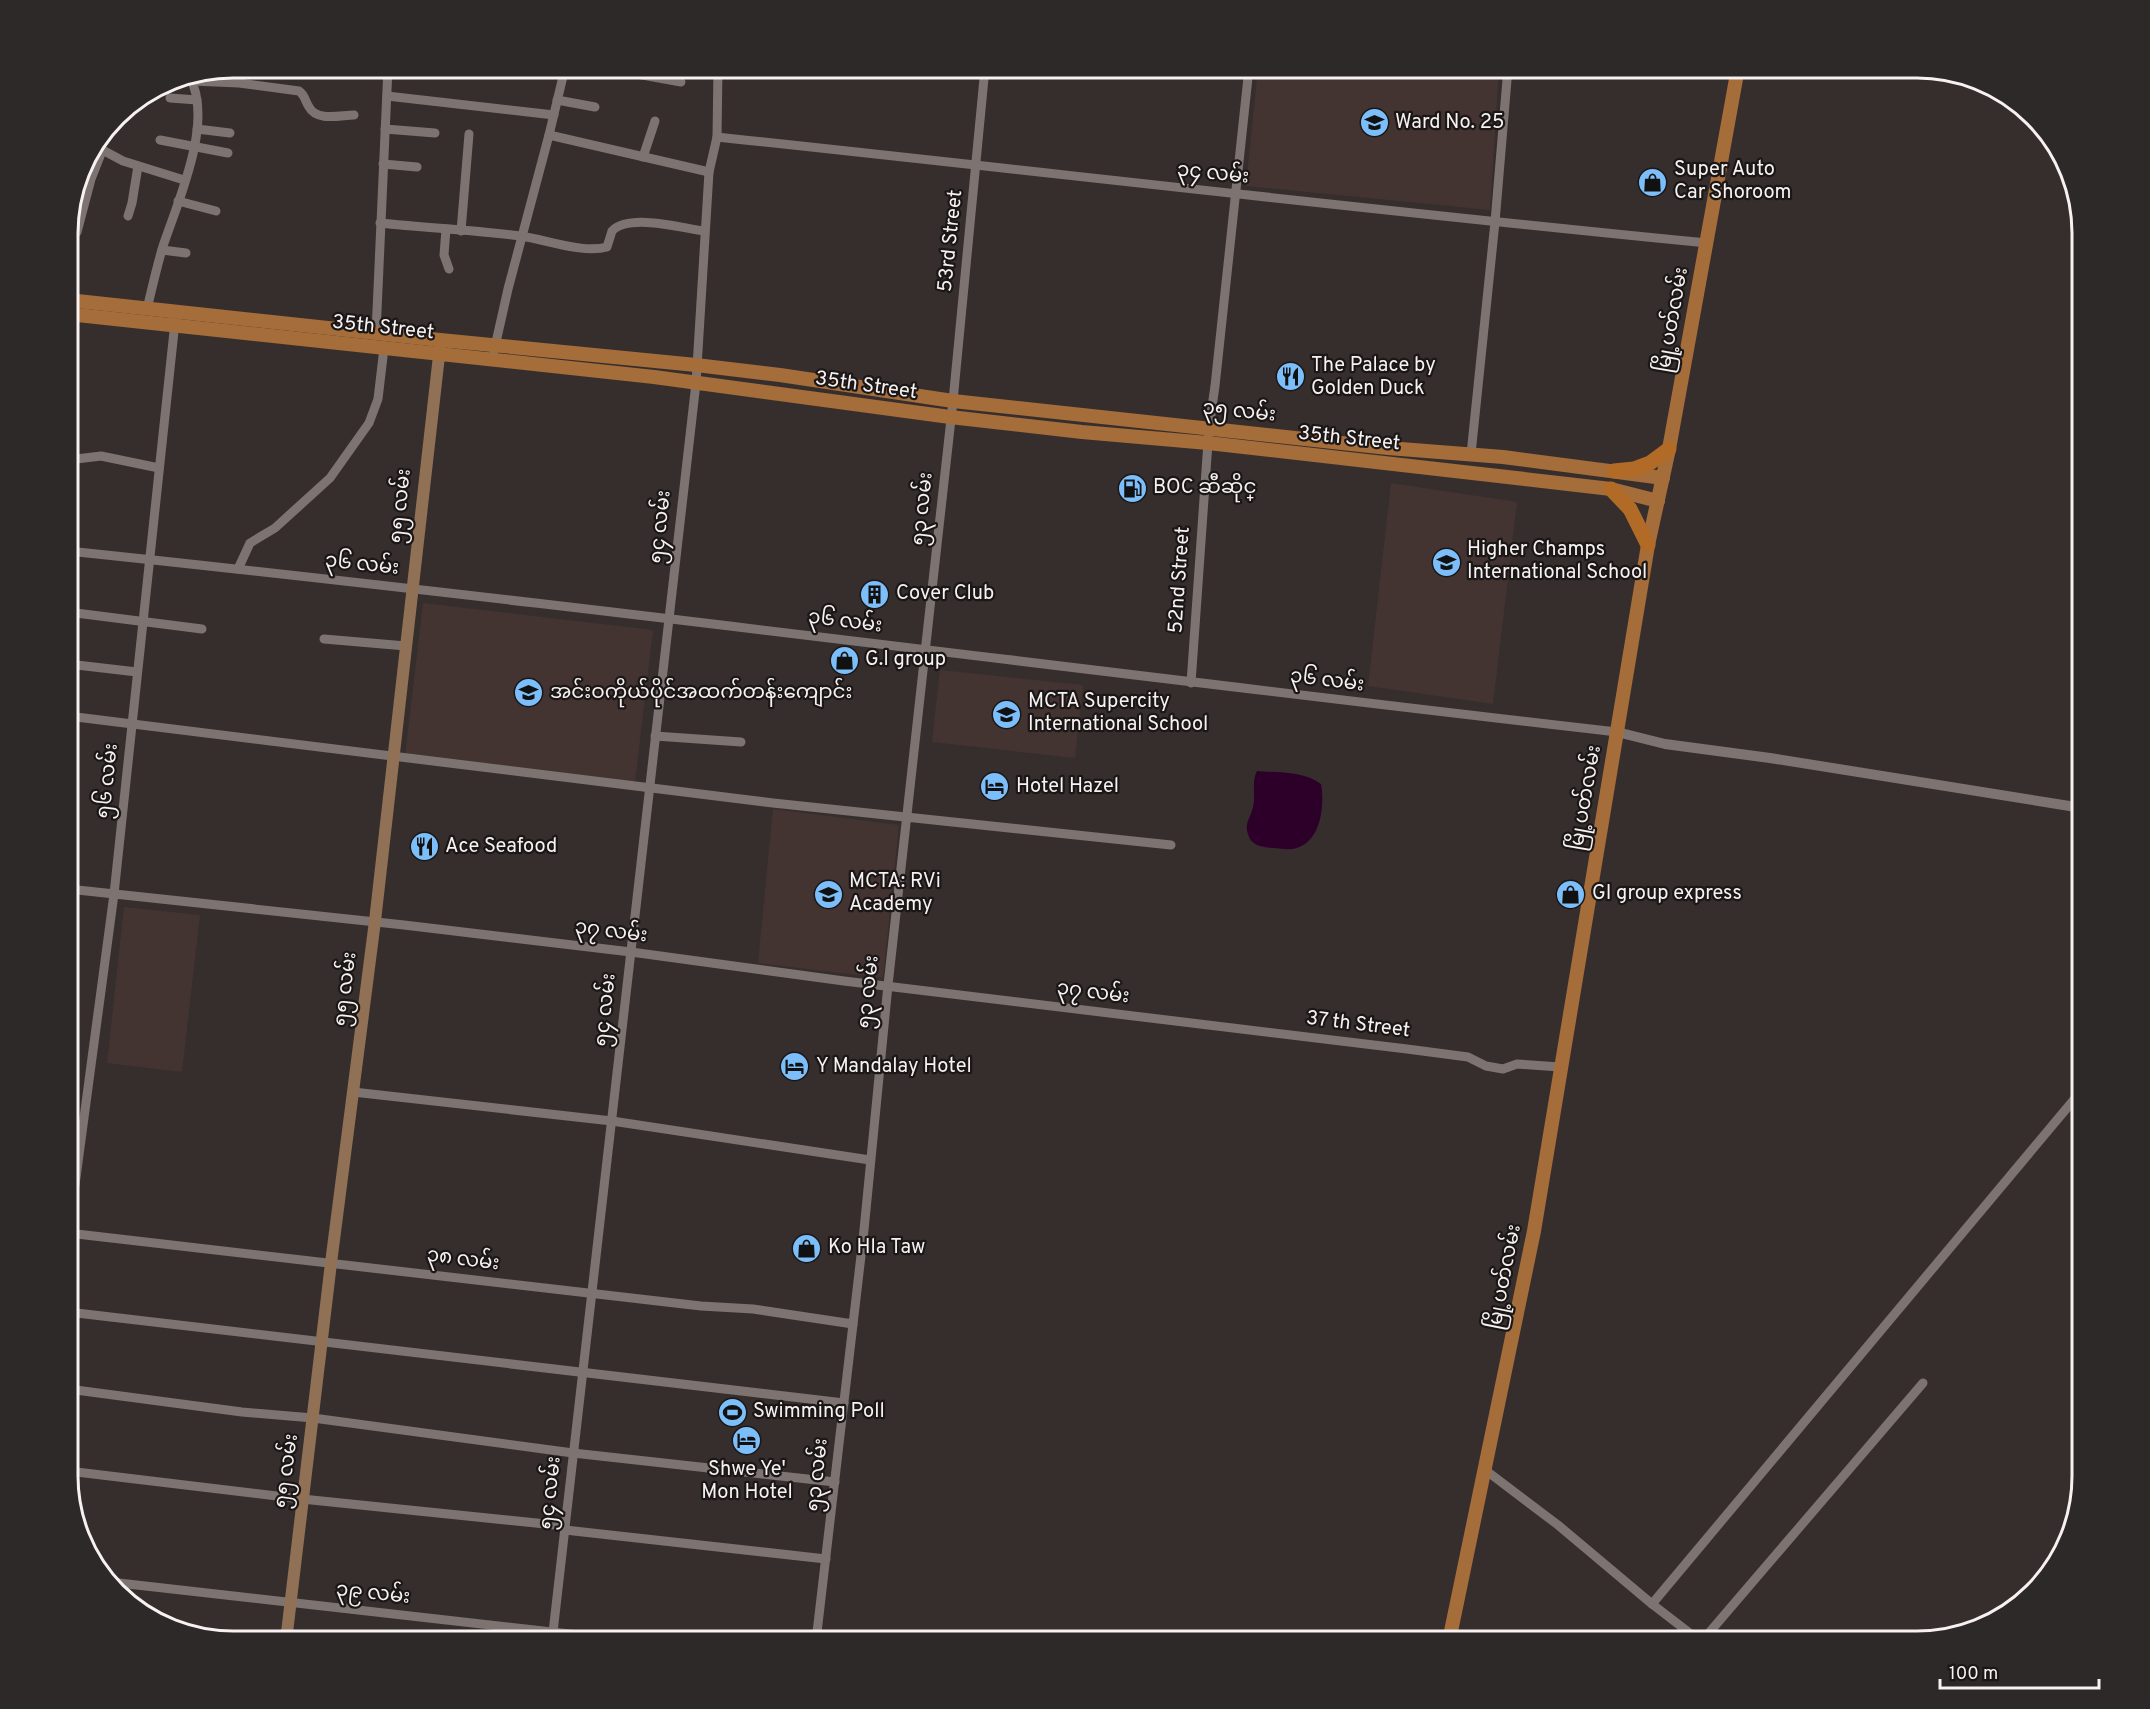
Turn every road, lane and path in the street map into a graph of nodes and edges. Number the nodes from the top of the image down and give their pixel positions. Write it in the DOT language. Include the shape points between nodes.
graph roads {
  1 [pos="388,78"];
  2 [pos="562,78"];
  3 [pos="659,78"];
  4 [pos="718,78"];
  5 [pos="984,78"];
  6 [pos="1248,78"];
  7 [pos="1507,78"];
  8 [pos="1736,78"];
  9 [pos="209,80"];
  10 [pos="681,82"];
  11 [pos="192,83"];
  12 [pos="387,96"];
  13 [pos="170,98"];
  14 [pos="197,100"];
  15 [pos="557,100"];
  16 [pos="595,106"];
  17 [pos="554,115"];
  18 [pos="354,116"];
  19 [pos="655,121"];
  20 [pos="197,129"];
  21 [pos="385,129"];
  22 [pos="230,133"];
  23 [pos="435,134"];
  24 [pos="470,135"];
  25 [pos="549,135"];
  26 [pos="717,137"];
  27 [pos="160,140"];
  28 [pos="194,148"];
  29 [pos="102,151"];
  30 [pos="228,153"];
  31 [pos="644,156"];
  32 [pos="383,164"];
  33 [pos="94,165"];
  34 [pos="976,165"];
  35 [pos="138,166"];
  36 [pos="417,167"];
  37 [pos="709,172"];
  38 [pos="184,180"];
  39 [pos="1236,195"];
  40 [pos="178,201"];
  41 [pos="216,211"];
  42 [pos="128,216"];
  43 [pos="1495,222"];
  44 [pos="380,223"];
  45 [pos="78,228"];
  46 [pos="446,229"];
  47 [pos="461,231"];
  48 [pos="704,231"];
  49 [pos="521,236"];
  50 [pos="1707,243"];
  51 [pos="162,250"];
  52 [pos="186,253"];
  53 [pos="449,268"];
  54 [pos="78,301"];
  55 [pos="147,309"];
  56 [pos="78,315"];
  57 [pos="175,320"];
  58 [pos="376,333"];
  59 [pos="440,347"];
  60 [pos="384,348"];
  61 [pos="493,353"];
  62 [pos="696,365"];
  63 [pos="696,383"];
  64 [pos="953,401"];
  65 [pos="950,417"];
  66 [pos="1209,428"];
  67 [pos="1208,443"];
  68 [pos="1669,449"];
  69 [pos="1471,454"];
  70 [pos="78,459"];
  71 [pos="1518,459"];
  72 [pos="159,468"];
  73 [pos="1614,471"];
  74 [pos="1516,478"];
  75 [pos="1663,478"];
  76 [pos="1611,489"];
  77 [pos="1658,501"];
  78 [pos="1648,545"];
  79 [pos="78,552"];
  80 [pos="149,559"];
  81 [pos="238,569"];
  82 [pos="412,588"];
  83 [pos="78,613"];
  84 [pos="668,619"];
  85 [pos="142,621"];
  86 [pos="202,629"];
  87 [pos="324,639"];
  88 [pos="405,646"];
  89 [pos="926,650"];
  90 [pos="78,665"];
  91 [pos="137,672"];
  92 [pos="1191,683"];
  93 [pos="78,717"];
  94 [pos="132,723"];
  95 [pos="1617,732"];
  96 [pos="656,736"];
  97 [pos="741,742"];
  98 [pos="393,757"];
  99 [pos="649,788"];
  100 [pos="2072,806"];
  101 [pos="907,816"];
  102 [pos="1171,845"];
  103 [pos="78,890"];
  104 [pos="114,894"];
  105 [pos="375,921"];
  106 [pos="631,952"];
  107 [pos="888,985"];
  108 [pos="1148,1018"];
  109 [pos="1560,1067"];
  110 [pos="353,1092"];
  111 [pos="2072,1102"];
  112 [pos="612,1121"];
  113 [pos="78,1160"];
  114 [pos="870,1160"];
  115 [pos="78,1235"];
  116 [pos="331,1263"];
  117 [pos="592,1293"];
  118 [pos="78,1313"];
  119 [pos="853,1324"];
  120 [pos="322,1343"];
  121 [pos="583,1372"];
  122 [pos="1923,1383"];
  123 [pos="78,1390"];
  124 [pos="844,1403"];
  125 [pos="313,1418"];
  126 [pos="573,1453"];
  127 [pos="1484,1469"];
  128 [pos="78,1472"];
  129 [pos="835,1482"];
  130 [pos="302,1499"];
  131 [pos="565,1528"];
  132 [pos="826,1559"];
  133 [pos="121,1583"];
  134 [pos="290,1603"];
  135 [pos="1652,1604"];
  136 [pos="287,1631"];
  137 [pos="513,1631"];
  138 [pos="554,1631"];
  139 [pos="817,1631"];
  140 [pos="1451,1631"];
  141 [pos="1688,1631"];
  142 [pos="1710,1631"];
  1 -- 12 [label="street"];
  2 -- 15 [label="street"];
  3 -- 10 [label="street"];
  4 -- 26 [label="street, ၅၄ လမ်း"];
  5 -- 34 [label="street, 53rd Street"];
  6 -- 39 [label="street, 52nd Street"];
  7 -- 43 [label="street"];
  8 -- 50 [label="main road, မြို့ပတ်လမ်း"];
  9 -- 18 [label="street" via="298,91 313,112 328,117"];
  11 -- 14 [label="street"];
  12 -- 17 [label="street"];
  12 -- 21 [label="street"];
  13 -- 14 [label="street"];
  14 -- 20 [label="street"];
  15 -- 16 [label="street"];
  15 -- 17 [label="street"];
  17 -- 25 [label="street"];
  19 -- 31 [label="street"];
  20 -- 22 [label="street"];
  20 -- 28 [label="street"];
  21 -- 23 [label="street"];
  21 -- 32 [label="street"];
  24 -- 47 [label="street"];
  25 -- 31 [label="street"];
  25 -- 49 [label="street"];
  26 -- 34 [label="street, ၃၄ လမ်း"];
  26 -- 37 [label="street, ၅၄ လမ်း"];
  27 -- 28 [label="street"];
  28 -- 30 [label="street"];
  28 -- 38 [label="street"];
  29 -- 35 [label="street"];
  31 -- 37 [label="street"];
  32 -- 36 [label="street"];
  32 -- 44 [label="street"];
  33 -- 45 [label="street"];
  34 -- 39 [label="street, ၃၄ လမ်း"];
  34 -- 64 [label="street, 53rd Street"];
  35 -- 38 [label="street"];
  35 -- 42 [label="street"];
  37 -- 48 [label="street, ၅၄ လမ်း"];
  38 -- 40 [label="street"];
  39 -- 43 [label="street, ၃၄ လမ်း"];
  39 -- 66 [label="street, 52nd Street"];
  40 -- 41 [label="street"];
  40 -- 51 [label="street"];
  43 -- 50 [label="street, ၃၄ လမ်း"];
  43 -- 69 [label="street"];
  44 -- 46 [label="street"];
  44 -- 58 [label="street"];
  46 -- 47 [label="street"];
  46 -- 53 [label="street" via="444,255"];
  47 -- 49 [label="street"];
  48 -- 49 [label="street" via="626,223 612,231 607,247 596,249"];
  48 -- 62 [label="street, ၅၄ လမ်း"];
  49 -- 61 [label="street"];
  50 -- 68 [label="main road, မြို့ပတ်လမ်း"];
  51 -- 52 [label="street"];
  51 -- 55 [label="street"];
  54 -- 55 [label="main road, 35th Street"];
  55 -- 57 [label="main road, 35th Street"];
  56 -- 57 [label="main road, 35th Street"];
  57 -- 58 [label="main road, 35th Street"];
  57 -- 60 [label="main road, 35th Street"];
  57 -- 72 [label="street, ၅၆ လမ်း"];
  58 -- 59 [label="main road, 35th Street"];
  59 -- 60 [label="main road, 35th Street"];
  59 -- 61 [label="main road, 35th Street"];
  59 -- 82 [label="main road, ၅၅ လမ်း"];
  60 -- 81 [label="street" via="378,399 369,423 330,477 275,528 250,543"];
  61 -- 62 [label="main road, 35th Street"];
  61 -- 63 [label="main road, 35th Street"];
  62 -- 63 [label="street, ၅၄ လမ်း"];
  62 -- 64 [label="main road, 35th Street"];
  63 -- 65 [label="main road, 35th Street"];
  63 -- 84 [label="street, ၅၄ လမ်း"];
  64 -- 65 [label="street, 53rd Street"];
  64 -- 66 [label="main road, ၃၅ လမ်း"];
  65 -- 67 [label="main road, 35th Street"];
  65 -- 89 [label="street, ၅၃ လမ်း"];
  66 -- 67 [label="street, 52nd Street"];
  66 -- 69 [label="main road, ၃၅ လမ်း"];
  67 -- 74 [label="main road, 35th Street"];
  67 -- 92 [label="street, 52nd Street"];
  68 -- 73 [label="highway" via="1650,463"];
  68 -- 75 [label="main road, မြို့ပတ်လမ်း"];
  69 -- 71 [label="main road, ၃၅ လမ်း"];
  70 -- 72 [label="street" via="101,456"];
  71 -- 73 [label="main road, ၃၅ လမ်း"];
  71 -- 74 [label="main road"];
  72 -- 80 [label="street, ၅၆ လမ်း"];
  73 -- 75 [label="main road, ၃၅ လမ်း"];
  74 -- 76 [label="main road, 35th Street"];
  75 -- 77 [label="main road, မြို့ပတ်လမ်း"];
  76 -- 77 [label="main road, 35th Street"];
  76 -- 78 [label="highway" via="1630,509"];
  77 -- 78 [label="main road, မြို့ပတ်လမ်း"];
  78 -- 95 [label="main road, မြို့ပတ်လမ်း"];
  79 -- 80 [label="street, ၃၆ လမ်း"];
  80 -- 81 [label="street, ၃၆ လမ်း"];
  80 -- 85 [label="street, ၅၆ လမ်း"];
  81 -- 82 [label="street, ၃၆ လမ်း"];
  82 -- 84 [label="street, ၃၆ လမ်း"];
  82 -- 88 [label="main road, ၅၅ လမ်း"];
  83 -- 85 [label="street"];
  84 -- 89 [label="street, ၃၆ လမ်း"];
  84 -- 96 [label="street, ၅၄ လမ်း"];
  85 -- 86 [label="street"];
  85 -- 91 [label="street, ၅၆ လမ်း"];
  87 -- 88 [label="street"];
  88 -- 98 [label="main road, ၅၅ လမ်း"];
  89 -- 92 [label="street, ၃၆ လမ်း"];
  89 -- 101 [label="street, ၅၃ လမ်း"];
  90 -- 91 [label="street"];
  91 -- 94 [label="street, ၅၆ လမ်း"];
  92 -- 95 [label="street, ၃၆ လမ်း"];
  93 -- 94 [label="street"];
  94 -- 98 [label="street"];
  94 -- 104 [label="street, ၅၆ လမ်း"];
  95 -- 100 [label="street" via="1665,744"];
  95 -- 109 [label="main road, မြို့ပတ်လမ်း"];
  96 -- 97 [label="street"];
  96 -- 99 [label="street, ၅၄ လမ်း"];
  98 -- 99 [label="street"];
  98 -- 105 [label="main road, ၅၅ လမ်း"];
  99 -- 101 [label="street"];
  99 -- 106 [label="street, ၅၄ လမ်း"];
  101 -- 102 [label="street"];
  101 -- 107 [label="street, ၅၃ လမ်း"];
  103 -- 104 [label="street, ၃၇ လမ်း"];
  104 -- 105 [label="street, ၃၇ လမ်း"];
  104 -- 113 [label="street, ၅၆ လမ်း"];
  105 -- 106 [label="street, ၃၇ လမ်း"];
  105 -- 110 [label="main road, ၅၅ လမ်း"];
  106 -- 107 [label="street, ၃၇ လမ်း"];
  106 -- 112 [label="street, ၅၄ လမ်း"];
  107 -- 108 [label="street, ၃၇ လမ်း"];
  107 -- 114 [label="street, ၅၃ လမ်း"];
  108 -- 109 [label="street, 37 th Street" via="1468,1057 1503,1069 1517,1064"];
  109 -- 127 [label="main road, မြို့ပတ်လမ်း" via="1534,1232"];
  110 -- 112 [label="street"];
  110 -- 116 [label="main road, ၅၅ လမ်း"];
  111 -- 135 [label="street"];
  112 -- 114 [label="street"];
  112 -- 117 [label="street, ၅၄ လမ်း"];
  114 -- 119 [label="street, ၅၃ လမ်း"];
  115 -- 116 [label="street, ၃၈ လမ်း"];
  116 -- 117 [label="street, ၃၈ လမ်း"];
  116 -- 120 [label="main road, ၅၅ လမ်း"];
  117 -- 119 [label="street, ၃၈ လမ်း" via="753,1309"];
  117 -- 121 [label="street, ၅၄ လမ်း"];
  118 -- 120 [label="street"];
  119 -- 124 [label="street, ၅၃ လမ်း"];
  120 -- 121 [label="street"];
  120 -- 125 [label="main road, ၅၅ လမ်း"];
  121 -- 124 [label="street"];
  121 -- 126 [label="street, ၅၄ လမ်း"];
  122 -- 142 [label="street"];
  123 -- 125 [label="street"];
  124 -- 129 [label="street, ၅၃ လမ်း"];
  125 -- 126 [label="street"];
  125 -- 130 [label="main road, ၅၅ လမ်း"];
  126 -- 129 [label="street"];
  126 -- 131 [label="street, ၅၄ လမ်း"];
  127 -- 135 [label="street"];
  127 -- 140 [label="main road, မြို့ပတ်လမ်း"];
  128 -- 130 [label="street"];
  129 -- 132 [label="street, ၅၃ လမ်း"];
  130 -- 131 [label="street"];
  130 -- 134 [label="main road, ၅၅ လမ်း"];
  131 -- 132 [label="street"];
  131 -- 138 [label="street, ၅၄ လမ်း"];
  132 -- 139 [label="street, ၅၃ လမ်း"];
  133 -- 134 [label="street, ၃၉ လမ်း"];
  134 -- 136 [label="main road, ၅၅ လမ်း"];
  134 -- 137 [label="street, ၃၉ လမ်း"];
  135 -- 141 [label="street"];
}
